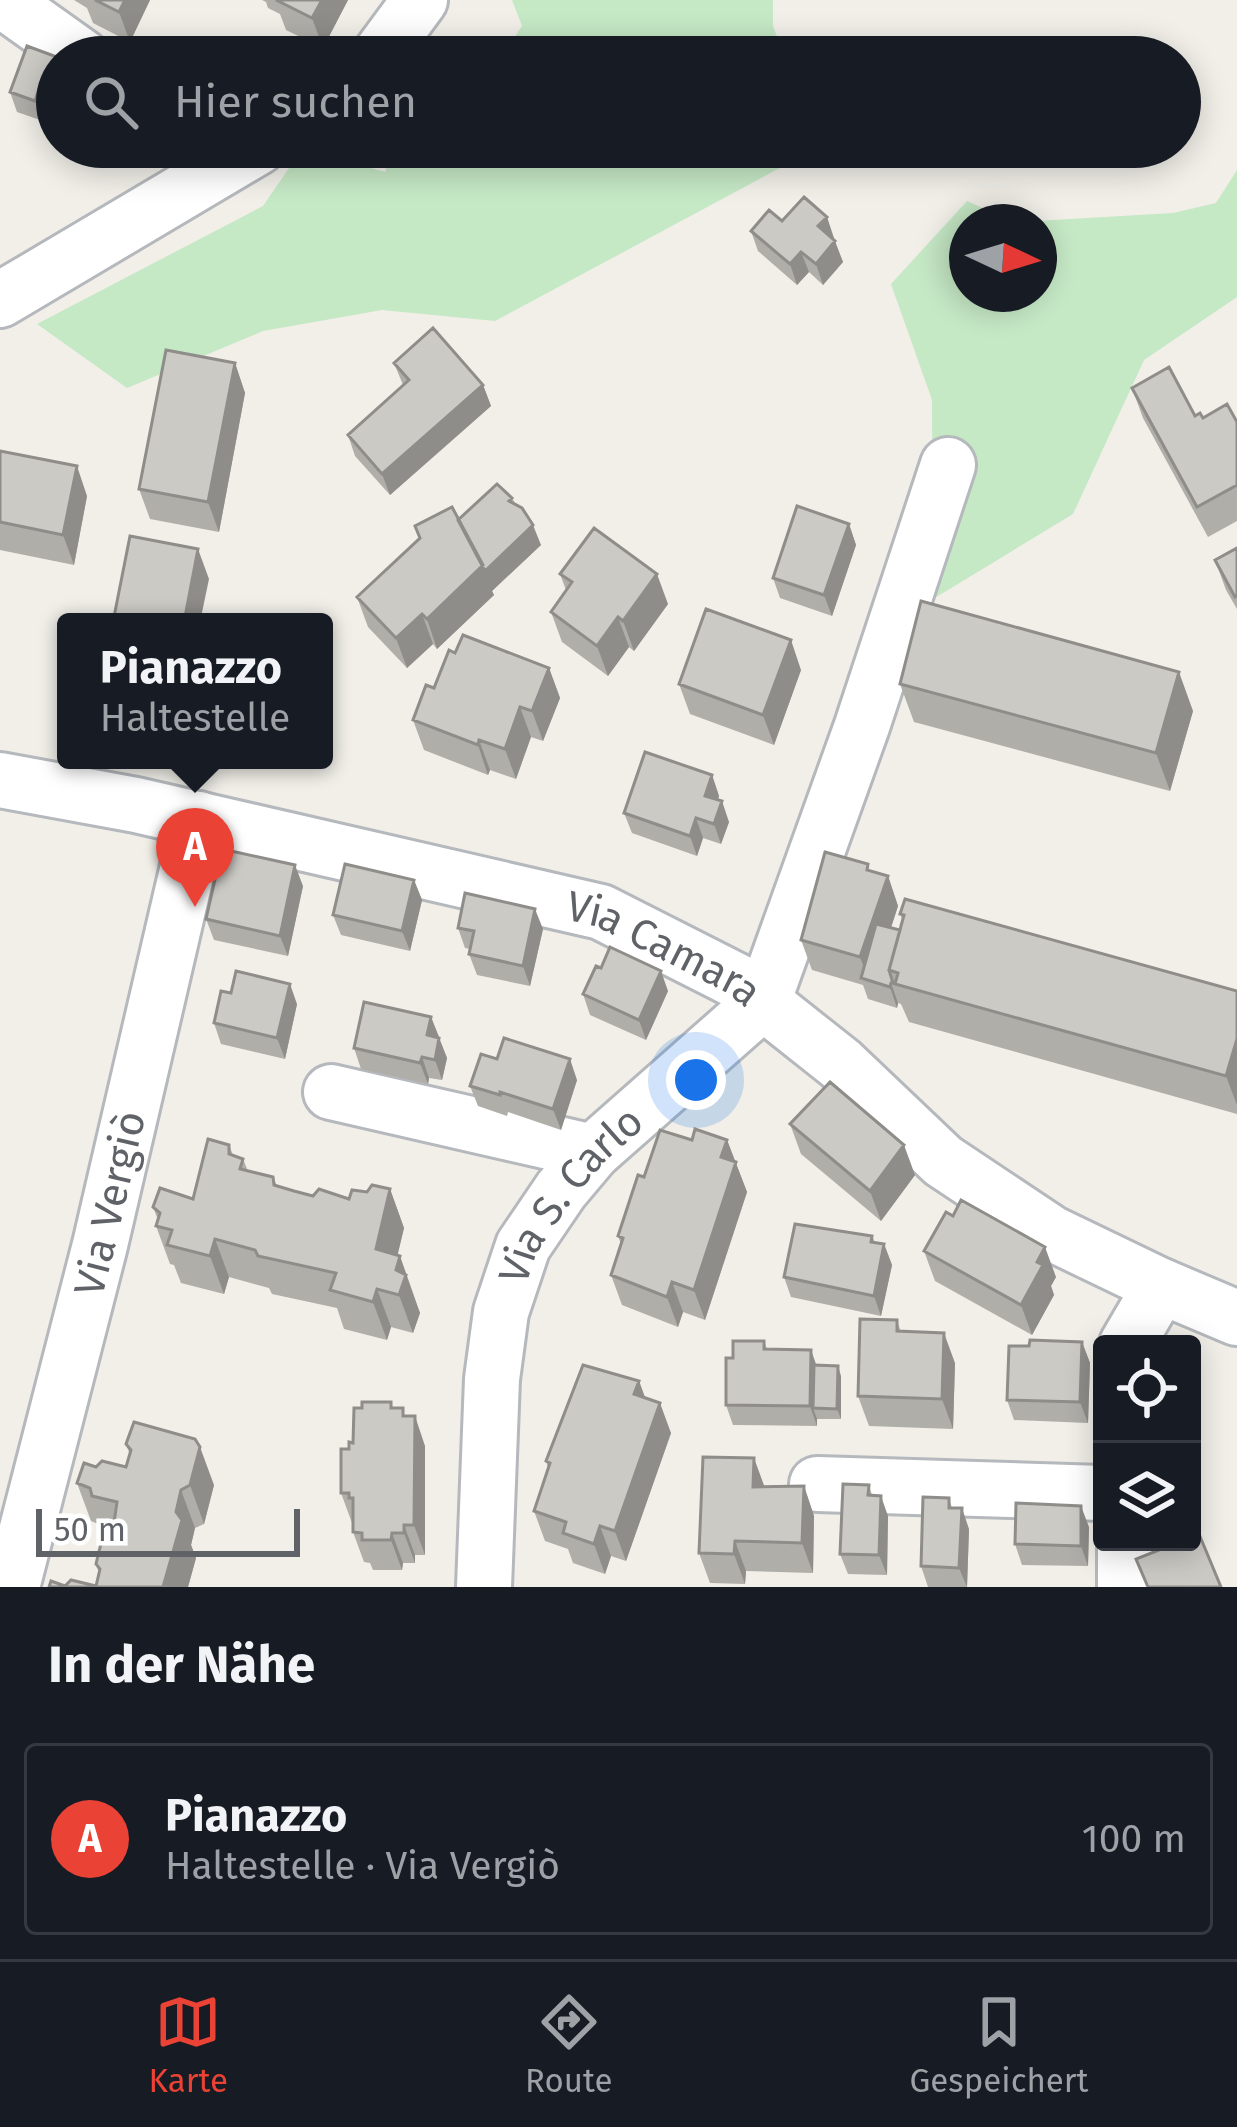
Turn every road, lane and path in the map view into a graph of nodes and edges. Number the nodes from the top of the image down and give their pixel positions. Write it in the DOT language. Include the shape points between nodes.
graph roads {
  1 [pos="2,0"];
  2 [pos="420,0"];
  3 [pos="53,36"];
  4 [pos="393,36"];
  5 [pos="223,168"];
  6 [pos="0,300"];
  7 [pos="948,465"];
  8 [pos="0,780"];
  9 [pos="199,819"];
  10 [pos="763,1002"];
  11 [pos="332,1092"];
  12 [pos="593,1152"];
  13 [pos="1160,1286"];
  14 [pos="1237,1318"];
  15 [pos="1132,1335"];
  16 [pos="817,1484"];
  17 [pos="1093,1492"];
  18 [pos="1126,1551"];
  19 [pos="13,1587"];
  20 [pos="484,1587"];
  21 [pos="1125,1587"];
  1 -- 3 [label="street"];
  2 -- 4 [label="street"];
  5 -- 6 [label="street"];
  7 -- 10 [label="street, Via S. Carlo"];
  8 -- 9 [label="street, Via Camara"];
  9 -- 10 [label="street, Via Camara" via="601,912"];
  9 -- 19 [label="street, Via Vergiò"];
  10 -- 12 [label="street, Via S. Carlo"];
  10 -- 13 [label="street, Via Camara" via="943,1161 1051,1233"];
  11 -- 12 [label="street"];
  12 -- 20 [label="street, Via S. Carlo" via="523,1246 500,1312"];
  13 -- 14 [label="street, Via Camara"];
  13 -- 15 [label="street"];
  16 -- 17 [label="street"];
  18 -- 21 [label="street"];
}
